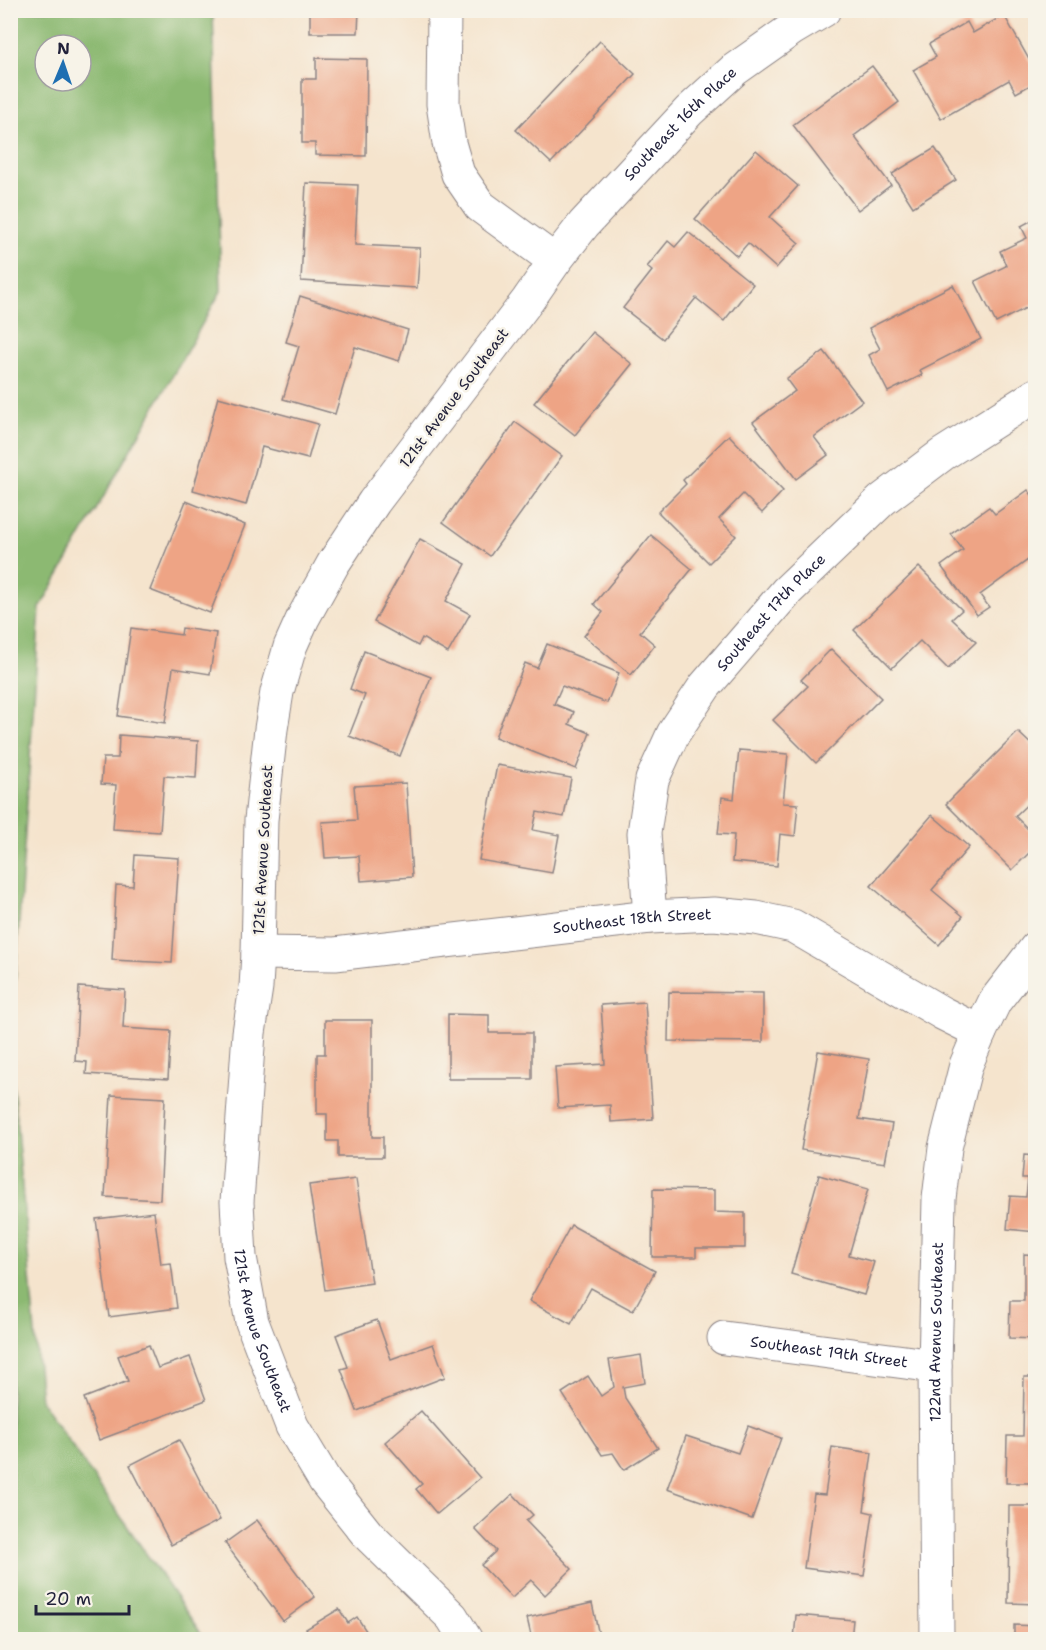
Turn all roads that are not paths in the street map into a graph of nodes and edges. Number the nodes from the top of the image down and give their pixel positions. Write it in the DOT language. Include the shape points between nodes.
graph roads {
  1 [pos="444,10"];
  2 [pos="824,10"];
  3 [pos="555,261"];
  4 [pos="1035,395"];
  5 [pos="650,917"];
  6 [pos="1035,948"];
  7 [pos="258,953"];
  8 [pos="980,1032"];
  9 [pos="724,1338"];
  10 [pos="935,1366"];
  11 [pos="466,1640"];
  12 [pos="937,1640"];
  1 -- 3 [label="street" via="443,104 448,143 458,174 480,206"];
  2 -- 3 [label="street, Southeast 16th Place" via="734,70 689,111 584,224"];
  3 -- 7 [label="street, 121st Avenue Southeast" via="374,502 333,564 290,647 271,729 261,820"];
  4 -- 5 [label="street, Southeast 17th Place" via="943,454 882,500 786,592 705,686 673,734 652,780 644,833"];
  5 -- 7 [label="street, Southeast 18th Street" via="335,954"];
  5 -- 8 [label="street, Southeast 18th Street" via="714,914 793,926"];
  6 -- 8 [label="street, 122nd Avenue Southeast" via="995,1001"];
  7 -- 11 [label="street, 121st Avenue Southeast" via="237,1202 240,1257 252,1322 292,1426 325,1480 368,1535 452,1617"];
  8 -- 10 [label="street, 122nd Avenue Southeast" via="966,1065 945,1148 939,1198"];
  9 -- 10 [label="street, Southeast 19th Street"];
  10 -- 12 [label="street, 122nd Avenue Southeast"];
}
